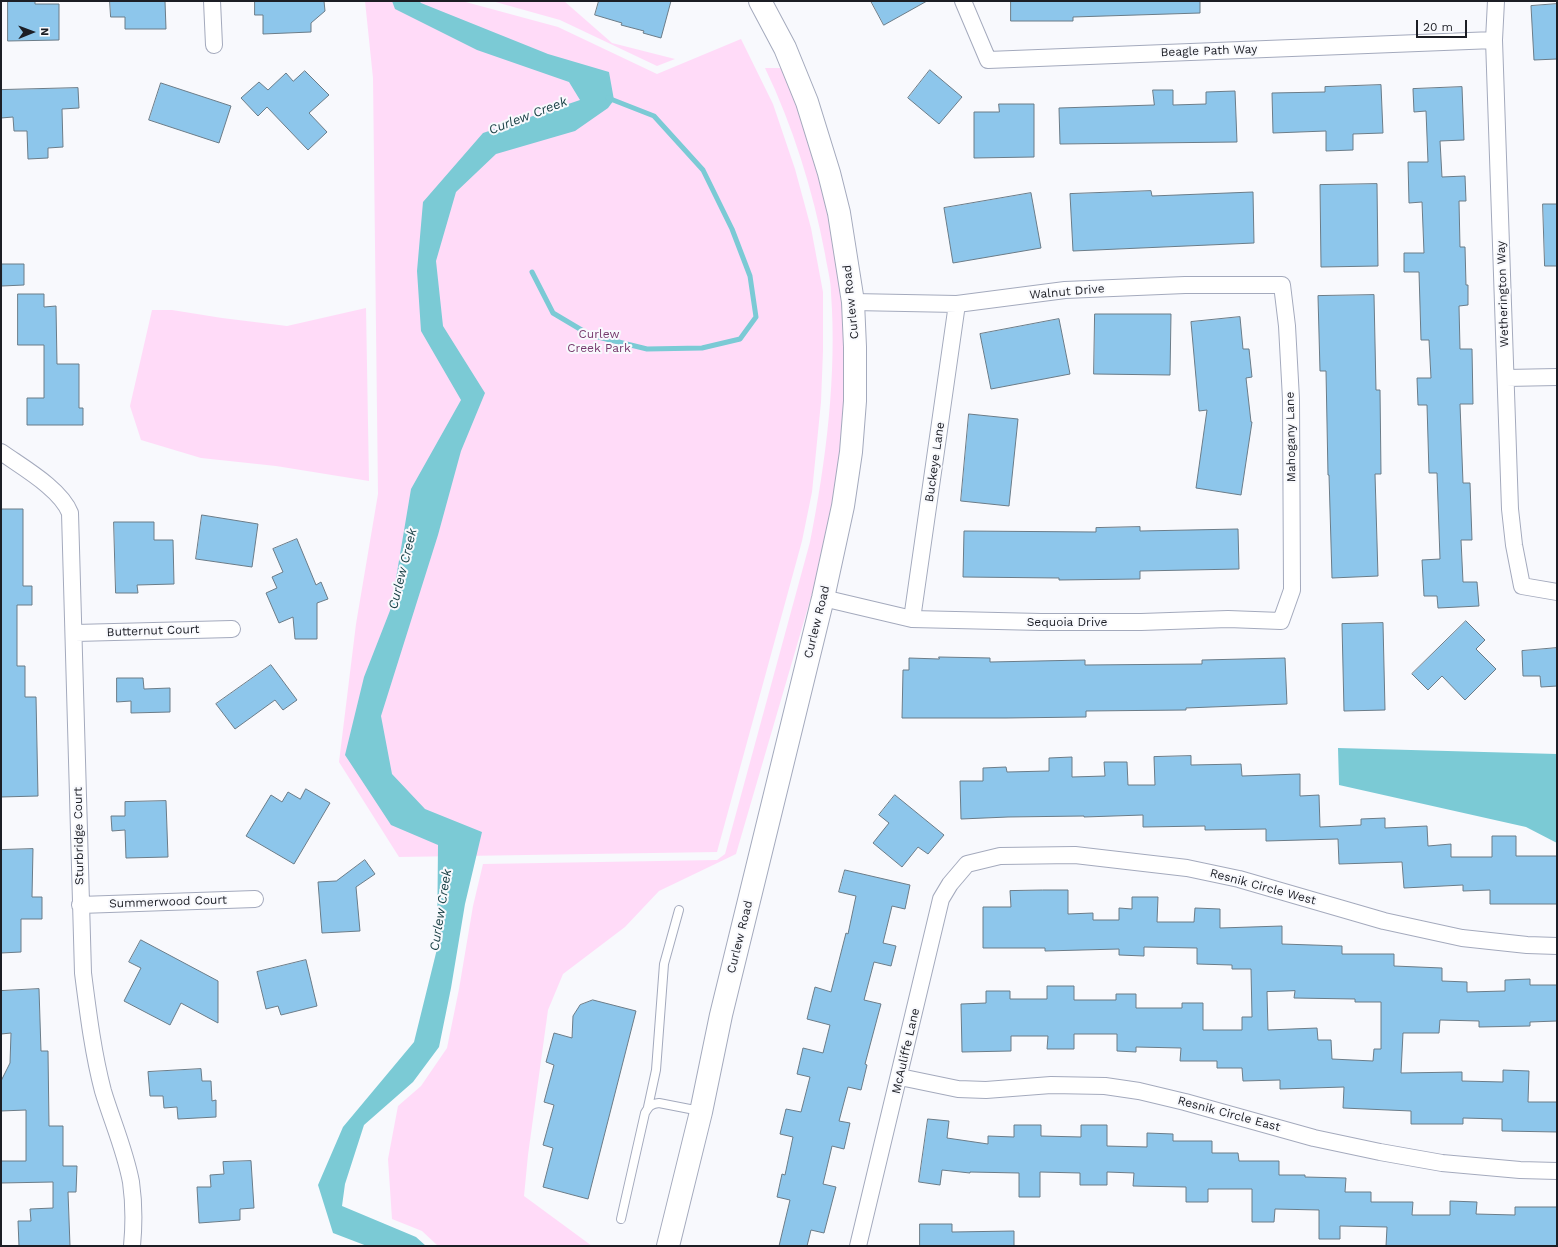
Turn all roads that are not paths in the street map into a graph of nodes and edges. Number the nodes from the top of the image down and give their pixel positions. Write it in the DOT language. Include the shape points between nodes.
graph roads {
  1 [pos="212,1"];
  2 [pos="760,1"];
  3 [pos="963,1"];
  4 [pos="1496,1"];
  5 [pos="1494,40"];
  6 [pos="214,45"];
  7 [pos="1282,285"];
  8 [pos="853,302"];
  9 [pos="958,304"];
  10 [pos="1557,377"];
  11 [pos="1506,378"];
  12 [pos="1,452"];
  13 [pos="1292,590"];
  14 [pos="1557,592"];
  15 [pos="823,598"];
  16 [pos="912,619"];
  17 [pos="232,629"];
  18 [pos="74,633"];
  19 [pos="967,864"];
  20 [pos="255,899"];
  21 [pos="80,905"];
  22 [pos="679,910"];
  23 [pos="1557,946"];
  24 [pos="900,1076"];
  25 [pos="648,1107"];
  26 [pos="701,1112"];
  27 [pos="1557,1172"];
  28 [pos="622,1220"];
  29 [pos="132,1246"];
  30 [pos="668,1246"];
  31 [pos="858,1246"];
  1 -- 6 [label="street"];
  2 -- 8 [label="main road, Curlew Road" via="785,48 807,102 829,173 839,213"];
  3 -- 5 [label="street, Beagle Path Way" via="988,60"];
  4 -- 5 [label="street, Wetherington Way"];
  5 -- 11 [label="street, Wetherington Way"];
  7 -- 9 [label="street, Walnut Drive" via="1185,285 1065,290"];
  7 -- 13 [label="street, Mahogany Lane" via="1291,399"];
  8 -- 9 [label="street, Walnut Drive"];
  8 -- 15 [label="main road, Curlew Road" via="855,402 851,452 843,506"];
  9 -- 16 [label="street, Buckeye Lane"];
  10 -- 11 [label="street"];
  11 -- 14 [label="street, Wetherington Way" via="1510,509 1522,586"];
  12 -- 18 [label="street, Sturbridge Court" via="51,488 69,509"];
  13 -- 16 [label="street, Sequoia Drive" via="1280,621 1228,619 1041,622"];
  15 -- 16 [label="street, Sequoia Drive"];
  15 -- 26 [label="main road, Curlew Road" via="722,1008"];
  17 -- 18 [label="street, Butternut Court"];
  18 -- 21 [label="street, Sturbridge Court"];
  19 -- 23 [label="street, Resnik Circle West" via="1000,856 1075,855 1187,868 1239,879 1384,921 1462,938 1527,946"];
  19 -- 24 [label="street, McAuliffe Lane" via="941,899"];
  20 -- 21 [label="street, Summerwood Court"];
  21 -- 29 [label="street, Sturbridge Court" via="83,973 92,1039 103,1090 131,1182 134,1220"];
  22 -- 25 [label="lane" via="664,964 656,1070"];
  24 -- 27 [label="street, Resnik Circle East" via="958,1088 986,1090 1051,1085 1104,1086 1139,1091 1314,1138 1380,1152 1442,1163"];
  24 -- 31 [label="street, McAuliffe Lane"];
  25 -- 26 [label="lane" via="659,1103"];
  25 -- 28 [label="lane"];
  26 -- 30 [label="main road, Curlew Road"];
}
